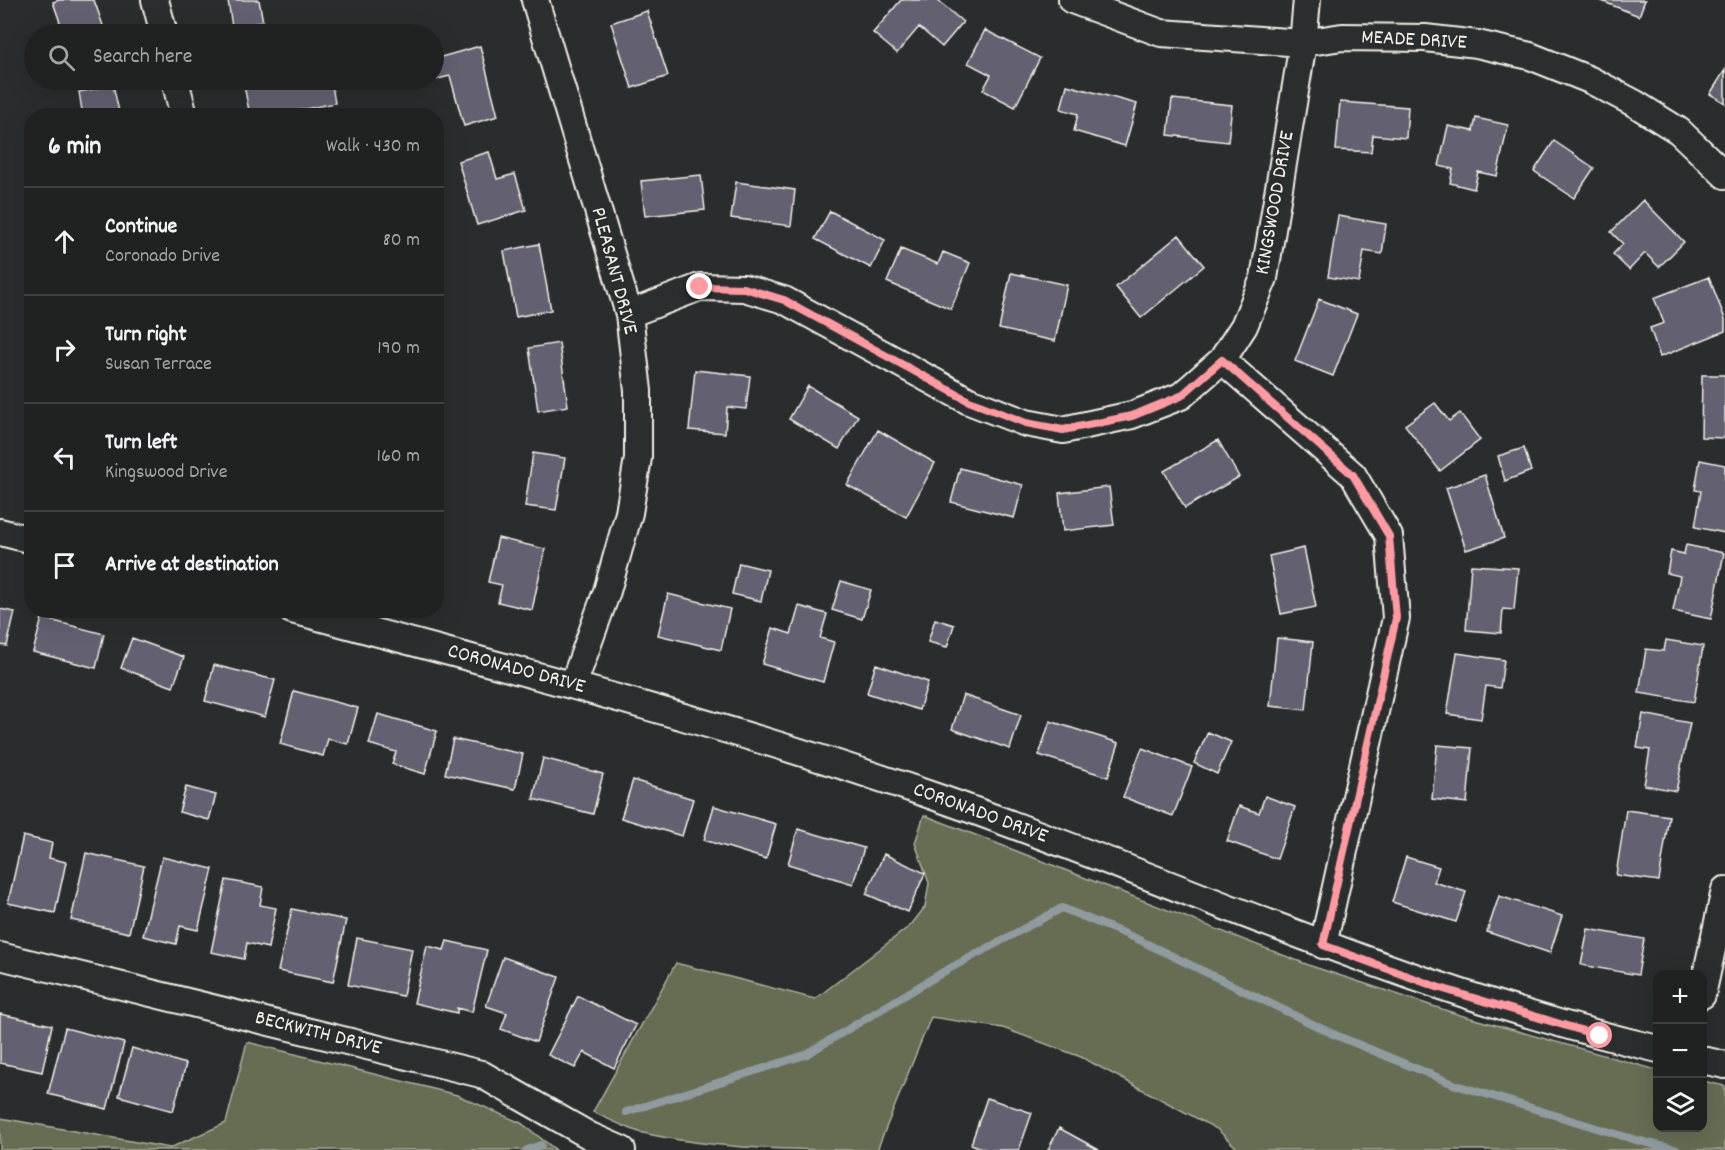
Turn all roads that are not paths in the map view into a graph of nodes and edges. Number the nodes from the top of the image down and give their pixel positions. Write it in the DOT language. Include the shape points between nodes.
graph roads {
  1 [pos="154,0"];
  2 [pos="535,0"];
  3 [pos="1072,0"];
  4 [pos="1307,0"];
  5 [pos="161,24"];
  6 [pos="1303,44"];
  7 [pos="178,90"];
  8 [pos="182,108"];
  9 [pos="1725,176"];
  10 [pos="629,314"];
  11 [pos="1222,360"];
  12 [pos="0,532"];
  13 [pos="24,538"];
  14 [pos="322,618"];
  15 [pos="573,685"];
  16 [pos="1725,890"];
  17 [pos="1323,945"];
  18 [pos="0,956"];
  19 [pos="1707,972"];
  20 [pos="1653,1048"];
  21 [pos="1707,1061"];
  22 [pos="1725,1065"];
  23 [pos="622,1150"];
  1 -- 5 [label="street"];
  2 -- 10 [label="street, PLEASANT DRIVE"];
  3 -- 6 [label="street, MEADE DRIVE" via="1161,33"];
  4 -- 6 [label="street, KINGSWOOD DRIVE"];
  6 -- 9 [label="street, MEADE DRIVE" via="1342,37 1425,38 1530,56 1590,80 1643,108 1679,131"];
  6 -- 11 [label="street, KINGSWOOD DRIVE" via="1264,278 1244,326"];
  7 -- 8 [label="street"];
  10 -- 11 [label="street, KINGSWOOD DRIVE" via="700,287 744,288 784,300 969,401 1026,423 1063,430 1132,416 1181,396"];
  10 -- 15 [label="street, PLEASANT DRIVE" via="638,391 638,458 629,513 607,591"];
  11 -- 17 [label="street" via="1353,475 1389,536 1396,618"];
  12 -- 13 [label="street"];
  14 -- 15 [label="street, CORONADO DRIVE"];
  15 -- 17 [label="street, CORONADO DRIVE" via="736,730 928,794"];
  16 -- 19 [label="street"];
  17 -- 20 [label="street, CORONADO DRIVE" via="1437,987"];
  18 -- 23 [label="street, BECKWITH DRIVE" via="481,1074"];
  21 -- 22 [label="street"];
}
